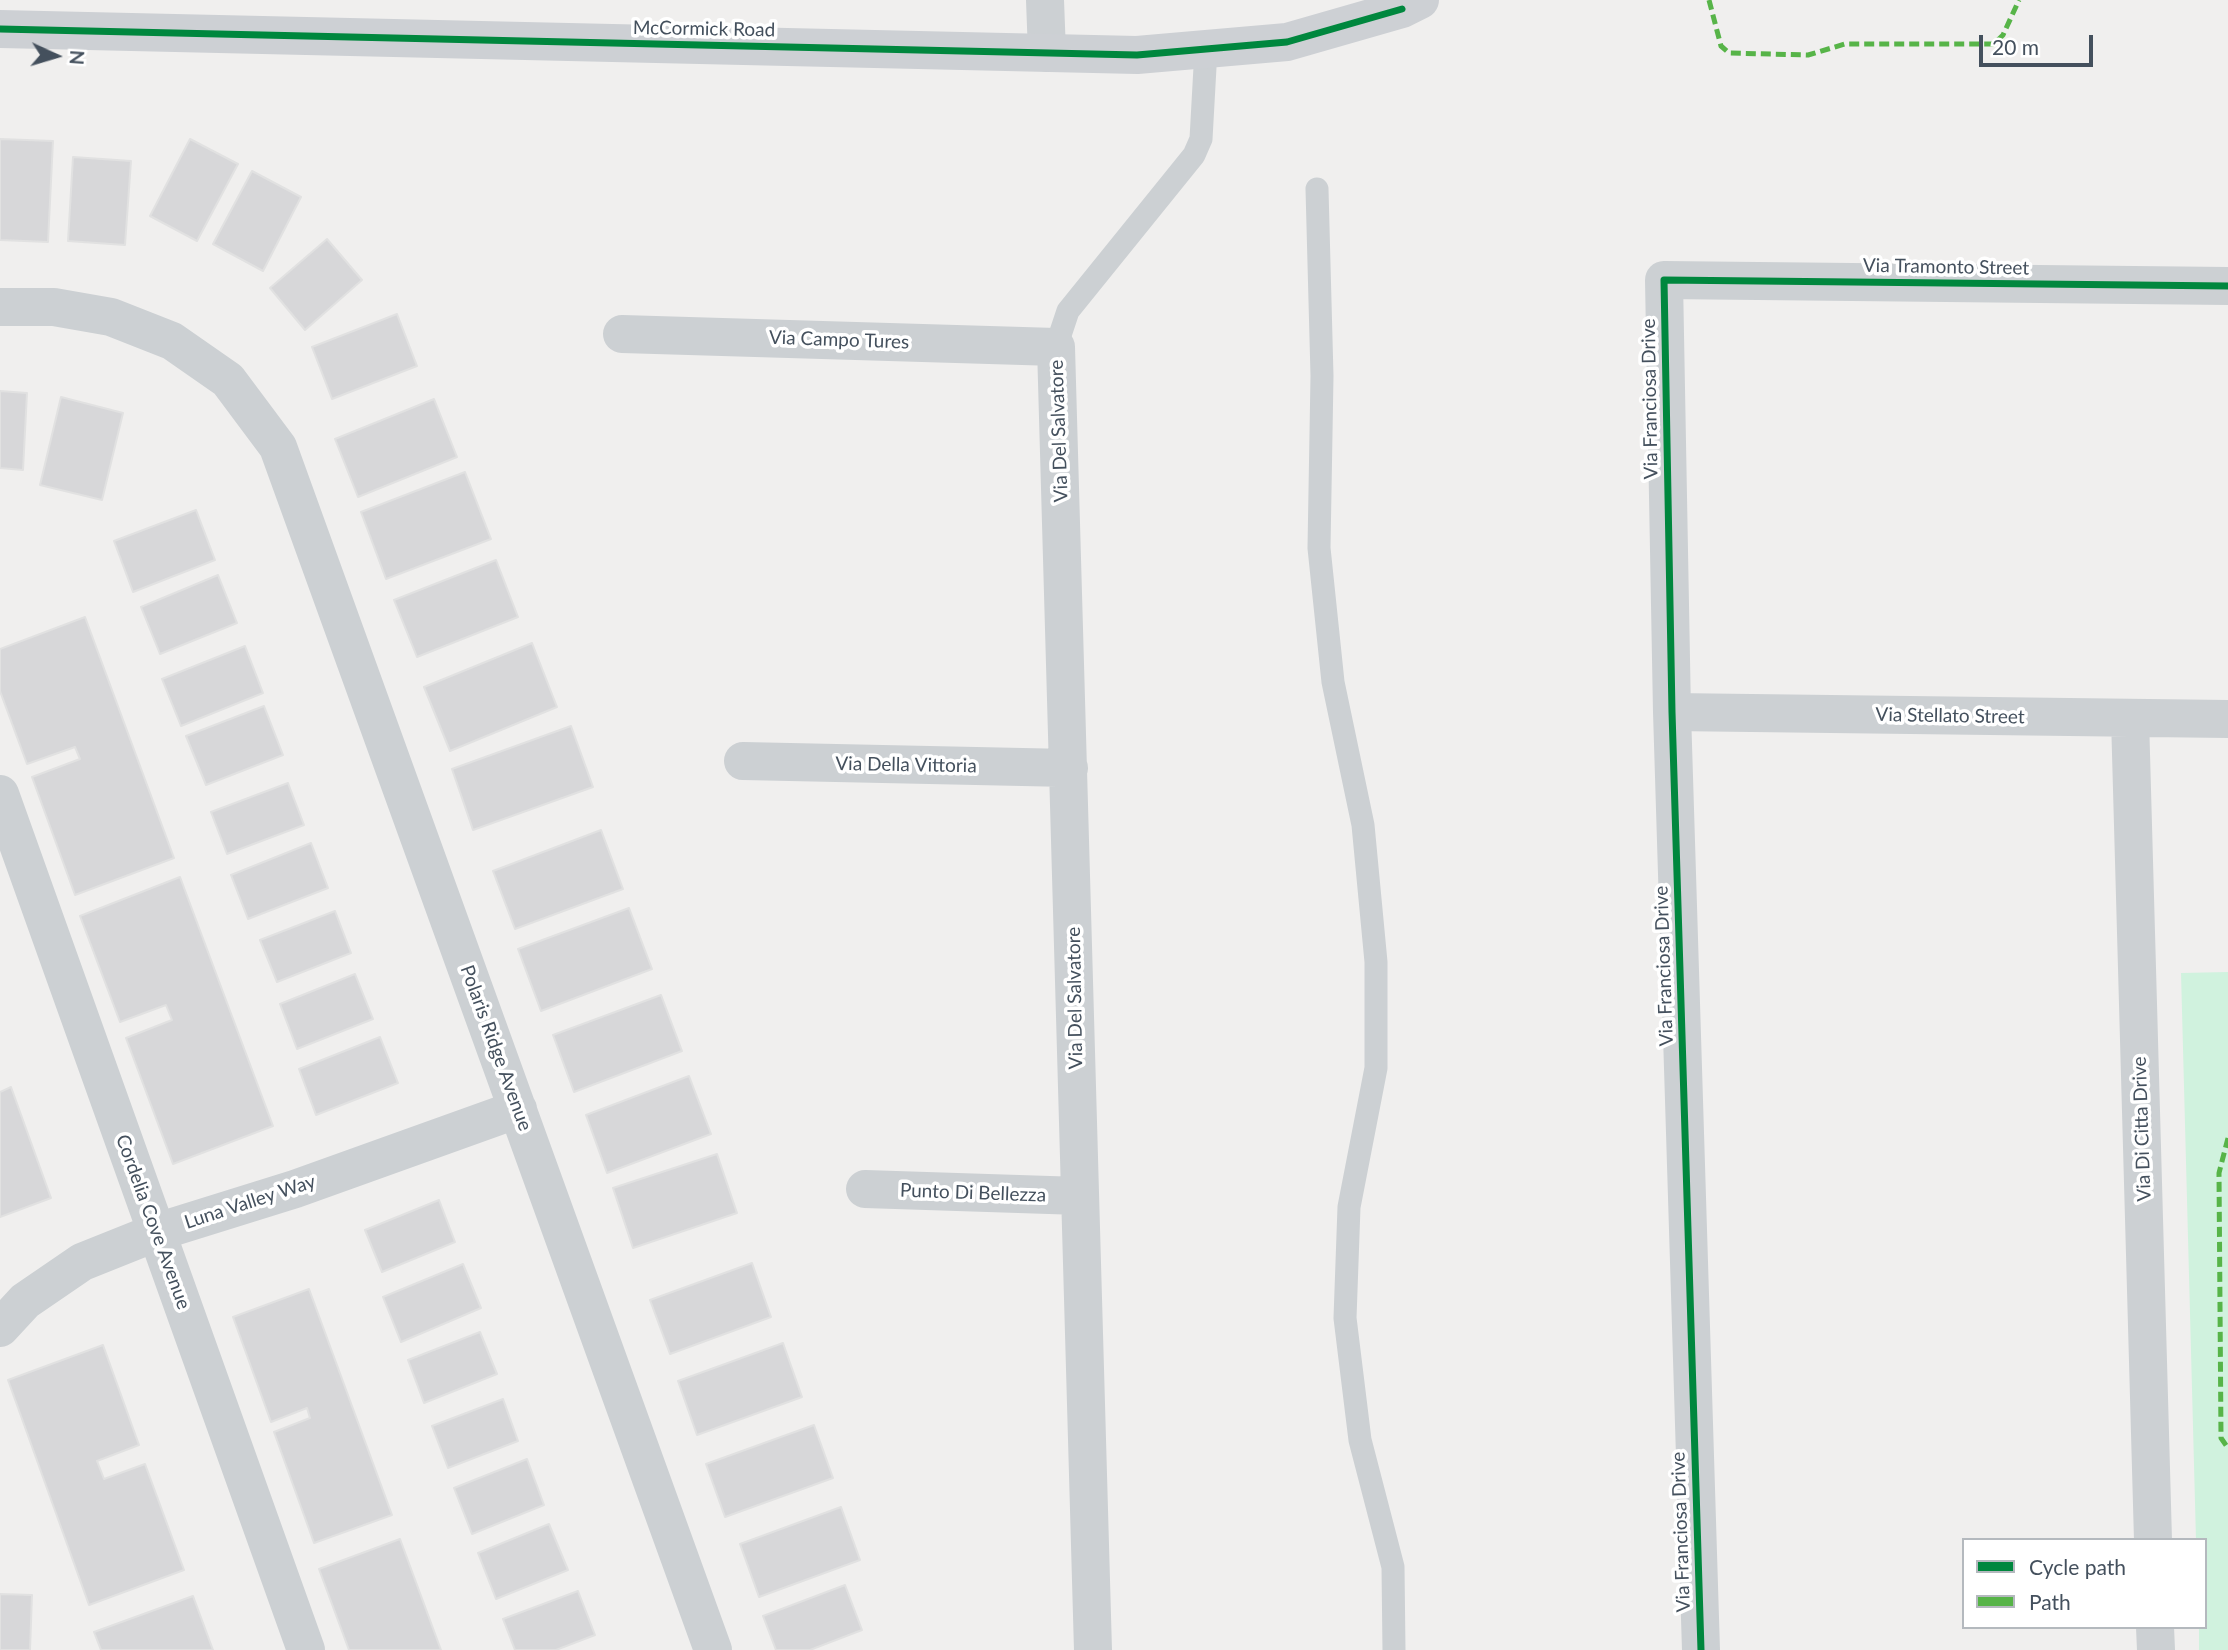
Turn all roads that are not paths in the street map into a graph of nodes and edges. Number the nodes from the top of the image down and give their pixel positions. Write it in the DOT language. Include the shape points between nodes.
graph roads {
  1 [pos="1045,0"];
  2 [pos="1420,0"];
  3 [pos="0,29"];
  4 [pos="1206,50"];
  5 [pos="1048,53"];
  6 [pos="1317,189"];
  7 [pos="1664,280"];
  8 [pos="2228,286"];
  9 [pos="0,307"];
  10 [pos="622,334"];
  11 [pos="1056,346"];
  12 [pos="1672,712"];
  13 [pos="2130,718"];
  14 [pos="2228,719"];
  15 [pos="743,761"];
  16 [pos="1069,768"];
  17 [pos="0,794"];
  18 [pos="518,1110"];
  19 [pos="865,1189"];
  20 [pos="1080,1196"];
  21 [pos="157,1232"];
  22 [pos="0,1328"];
  23 [pos="2153,1538"];
  24 [pos="2155,1629"];
  25 [pos="306,1650"];
  26 [pos="713,1650"];
  27 [pos="1093,1650"];
  28 [pos="1394,1650"];
  29 [pos="1700,1650"];
  30 [pos="2156,1650"];
  1 -- 5 [label="street"];
  2 -- 4 [label="street, McCormick Road" via="1287,42"];
  3 -- 5 [label="street, McCormick Road"];
  4 -- 5 [label="street, McCormick Road" via="1137,55"];
  4 -- 11 [label="lane" via="1201,139 1194,155 1068,311"];
  6 -- 28 [label="lane" via="1322,376 1319,548 1333,682 1363,825 1376,962 1376,1068 1349,1207 1345,1318 1360,1440 1393,1567"];
  7 -- 8 [label="street, Via Tramonto Street"];
  7 -- 12 [label="street, Via Franciosa Drive"];
  9 -- 18 [label="street, Polaris Ridge Avenue" via="54,307 111,317 172,341 228,380 278,447"];
  10 -- 11 [label="street, Via Campo Tures"];
  11 -- 16 [label="street, Via Del Salvatore"];
  12 -- 13 [label="street, Via Stellato Street"];
  12 -- 29 [label="street, Via Franciosa Drive"];
  13 -- 14 [label="street, Via Stellato Street"];
  13 -- 23 [label="street, Via Di Citta Drive"];
  15 -- 16 [label="street, Via Della Vittoria"];
  16 -- 20 [label="street, Via Del Salvatore"];
  17 -- 21 [label="street, Cordelia Cove Avenue"];
  18 -- 21 [label="street, Luna Valley Way"];
  18 -- 26 [label="street, Polaris Ridge Avenue"];
  19 -- 20 [label="street, Punto Di Bellezza"];
  20 -- 27 [label="street, Via Del Salvatore"];
  21 -- 22 [label="street, Luna Valley Way" via="82,1262 26,1301"];
  21 -- 25 [label="street, Cordelia Cove Avenue"];
  24 -- 30 [label="street"];
}
